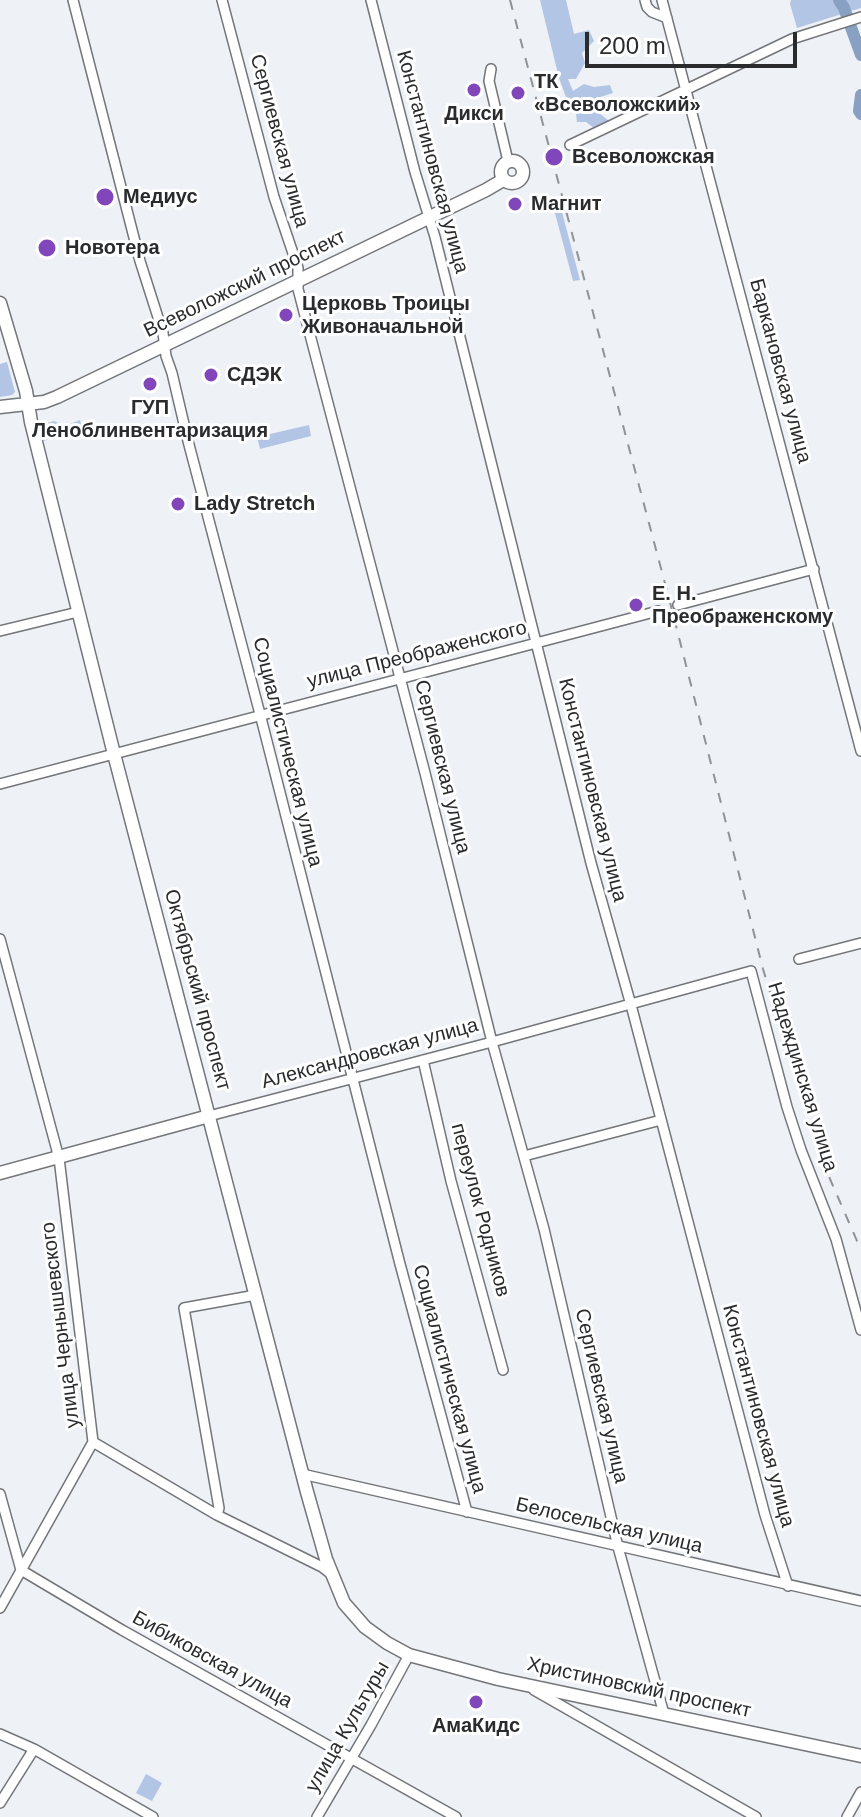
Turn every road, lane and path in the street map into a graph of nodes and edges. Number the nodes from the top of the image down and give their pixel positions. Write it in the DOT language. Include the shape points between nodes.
graph roads {
  1 [pos="73,0"];
  2 [pos="222,0"];
  3 [pos="371,0"];
  4 [pos="645,0"];
  5 [pos="662,0"];
  6 [pos="861,17"];
  7 [pos="667,18"];
  8 [pos="491,69"];
  9 [pos="687,90"];
  10 [pos="570,145"];
  11 [pos="508,161"];
  12 [pos="503,180"];
  13 [pos="429,217"];
  14 [pos="298,280"];
  15 [pos="0,303"];
  16 [pos="164,345"];
  17 [pos="28,405"];
  18 [pos="0,407"];
  19 [pos="814,569"];
  20 [pos="678,605"];
  21 [pos="658,611"];
  22 [pos="78,612"];
  23 [pos="0,631"];
  24 [pos="537,643"];
  25 [pos="401,678"];
  26 [pos="260,714"];
  27 [pos="861,751"];
  28 [pos="114,754"];
  29 [pos="0,784"];
  30 [pos="0,939"];
  31 [pos="861,943"];
  32 [pos="799,959"];
  33 [pos="751,971"];
  34 [pos="631,1005"];
  35 [pos="492,1042"];
  36 [pos="423,1060"];
  37 [pos="353,1079"];
  38 [pos="209,1116"];
  39 [pos="661,1120"];
  40 [pos="524,1156"];
  41 [pos="59,1158"];
  42 [pos="0,1173"];
  43 [pos="256,1295"];
  44 [pos="861,1330"];
  45 [pos="503,1370"];
  46 [pos="93,1442"];
  47 [pos="302,1474"];
  48 [pos="0,1494"];
  49 [pos="467,1512"];
  50 [pos="217,1515"];
  51 [pos="618,1547"];
  52 [pos="21,1570"];
  53 [pos="331,1574"];
  54 [pos="788,1586"];
  55 [pos="861,1601"];
  56 [pos="0,1608"];
  57 [pos="409,1655"];
  58 [pos="524,1684"];
  59 [pos="664,1714"];
  60 [pos="0,1734"];
  61 [pos="34,1749"];
  62 [pos="861,1756"];
  63 [pos="352,1758"];
  64 [pos="861,1792"];
  65 [pos="0,1803"];
  66 [pos="153,1817"];
  67 [pos="317,1817"];
  68 [pos="456,1817"];
  69 [pos="756,1817"];
  70 [pos="847,1817"];
  1 -- 16 [label="street, Социалистическая улица"];
  2 -- 14 [label="street, Сергиевская улица"];
  3 -- 13 [label="street, Константиновская улица"];
  4 -- 7 [label="street" via="652,12"];
  5 -- 7 [label="street, Баркановская улица"];
  6 -- 9 [label="street" via="792,39"];
  7 -- 9 [label="street, Баркановская улица"];
  8 -- 11 [label="street" via="489,81"];
  9 -- 10 [label="street"];
  9 -- 19 [label="street, Баркановская улица"];
  11 -- 12 [label="street" via="502,167"];
  11 -- 12 [label="street" via="518,163 523,176 515,184"];
  12 -- 13 [label="street, Всеволожский проспект"];
  13 -- 14 [label="street, Всеволожский проспект"];
  13 -- 24 [label="street, Константиновская улица"];
  14 -- 16 [label="street, Всеволожский проспект"];
  14 -- 25 [label="street, Сергиевская улица"];
  15 -- 17 [label="street, Октябрьский проспект"];
  16 -- 17 [label="street, Всеволожский проспект" via="57,397"];
  16 -- 26 [label="street, Социалистическая улица"];
  17 -- 18 [label="street, Всеволожский проспект"];
  17 -- 22 [label="street, Октябрьский проспект"];
  19 -- 20 [label="street"];
  19 -- 27 [label="street, Баркановская улица"];
  21 -- 24 [label="street, улица Преображенского"];
  22 -- 23 [label="street"];
  22 -- 28 [label="street, Октябрьский проспект"];
  24 -- 25 [label="street, улица Преображенского"];
  24 -- 34 [label="street, Константиновская улица"];
  25 -- 26 [label="street, улица Преображенского"];
  25 -- 35 [label="street, Сергиевская улица"];
  26 -- 28 [label="street, улица Преображенского"];
  26 -- 37 [label="street, Социалистическая улица"];
  28 -- 29 [label="street, улица Преображенского"];
  28 -- 38 [label="street, Октябрьский проспект"];
  30 -- 41 [label="street, улица Чернышевского"];
  31 -- 32 [label="street"];
  33 -- 34 [label="street, Александровская улица"];
  33 -- 44 [label="street, Надеждинская улица" via="787,1107 836,1239"];
  34 -- 35 [label="street, Александровская улица"];
  34 -- 39 [label="street, Константиновская улица"];
  35 -- 36 [label="street, Александровская улица"];
  35 -- 40 [label="street, Сергиевская улица"];
  36 -- 37 [label="street, Александровская улица"];
  36 -- 45 [label="street, переулок Родников"];
  37 -- 38 [label="street, Александровская улица"];
  37 -- 49 [label="street, Социалистическая улица"];
  38 -- 41 [label="street, Александровская улица"];
  38 -- 43 [label="street, Октябрьский проспект"];
  39 -- 40 [label="street"];
  39 -- 54 [label="street, Константиновская улица"];
  40 -- 51 [label="street, Сергиевская улица"];
  41 -- 42 [label="street, Александровская улица"];
  41 -- 46 [label="street, улица Чернышевского"];
  43 -- 47 [label="street, Октябрьский проспект"];
  43 -- 50 [label="street" via="184,1308"];
  46 -- 50 [label="street, улица Чернышевского"];
  46 -- 52 [label="street"];
  47 -- 49 [label="street, Белосельская улица"];
  47 -- 53 [label="street, Октябрьский проспект"];
  48 -- 52 [label="street"];
  49 -- 51 [label="street, Белосельская улица"];
  50 -- 53 [label="street, улица Чернышевского"];
  51 -- 54 [label="street, Белосельская улица"];
  51 -- 59 [label="street, Сергиевская улица"];
  52 -- 56 [label="street"];
  52 -- 63 [label="street, Бибиковская улица"];
  53 -- 57 [label="street, Октябрьский проспект" via="344,1603 365,1627"];
  54 -- 55 [label="street, Белосельская улица"];
  57 -- 58 [label="street, Христиновский проспект"];
  57 -- 63 [label="street, улица Культуры"];
  58 -- 59 [label="street, Христиновский проспект"];
  58 -- 69 [label="street"];
  59 -- 62 [label="street, Христиновский проспект"];
  60 -- 61 [label="street"];
  61 -- 65 [label="street"];
  61 -- 66 [label="street"];
  63 -- 67 [label="street, улица Культуры"];
  63 -- 68 [label="street, Бибиковская улица"];
  64 -- 70 [label="street"];
}
